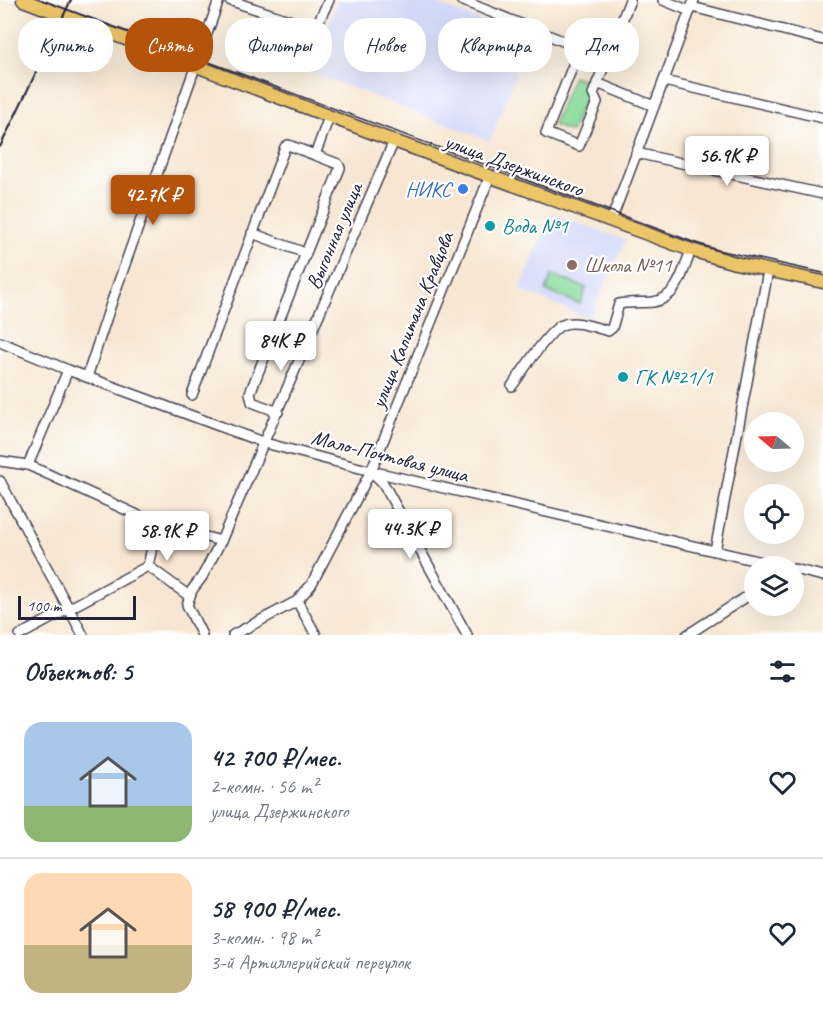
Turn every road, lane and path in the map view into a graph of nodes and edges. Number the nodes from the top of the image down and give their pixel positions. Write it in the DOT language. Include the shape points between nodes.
graph roads {
  1 [pos="23,0"];
  2 [pos="219,0"];
  3 [pos="229,0"];
  4 [pos="329,0"];
  5 [pos="630,0"];
  6 [pos="663,0"];
  7 [pos="466,1"];
  8 [pos="692,6"];
  9 [pos="213,18"];
  10 [pos="125,40"];
  11 [pos="823,40"];
  12 [pos="194,72"];
  13 [pos="209,72"];
  14 [pos="664,81"];
  15 [pos="597,83"];
  16 [pos="654,106"];
  17 [pos="329,117"];
  18 [pos="823,118"];
  19 [pos="394,141"];
  20 [pos="636,153"];
  21 [pos="315,155"];
  22 [pos="490,177"];
  23 [pos="823,194"];
  24 [pos="611,221"];
  25 [pos="252,233"];
  26 [pos="691,250"];
  27 [pos="300,251"];
  28 [pos="768,271"];
  29 [pos="823,282"];
  30 [pos="0,342"];
  31 [pos="68,370"];
  32 [pos="87,377"];
  33 [pos="512,386"];
  34 [pos="192,395"];
  35 [pos="278,412"];
  36 [pos="265,443"];
  37 [pos="3,461"];
  38 [pos="28,465"];
  39 [pos="371,471"];
  40 [pos="0,480"];
  41 [pos="157,524"];
  42 [pos="221,541"];
  43 [pos="715,551"];
  44 [pos="744,558"];
  45 [pos="148,566"];
  46 [pos="804,571"];
  47 [pos="823,576"];
  48 [pos="744,598"];
  49 [pos="188,601"];
  50 [pos="297,601"];
  51 [pos="69,609"];
  52 [pos="20,635"];
  53 [pos="83,635"];
  54 [pos="202,635"];
  55 [pos="233,635"];
  56 [pos="316,635"];
  57 [pos="467,635"];
  58 [pos="687,635"];
  1 -- 10 [label="main road, улица Дзержинского"];
  2 -- 9 [label="street"];
  3 -- 4 [label="street" via="315,29"];
  5 -- 15 [label="street"];
  6 -- 8 [label="street"];
  7 -- 15 [label="street" via="580,48 546,133 579,146 597,102 593,94"];
  8 -- 11 [label="street"];
  8 -- 14 [label="street"];
  12 -- 32 [label="street"];
  13 -- 17 [label="main road, улица Дзержинского"];
  14 -- 16 [label="street"];
  14 -- 18 [label="street"];
  15 -- 16 [label="street"];
  16 -- 20 [label="street"];
  17 -- 19 [label="main road, улица Дзержинского"];
  17 -- 21 [label="street"];
  19 -- 22 [label="main road, улица Дзержинского"];
  19 -- 35 [label="street, Выгонная улица"];
  20 -- 23 [label="street"];
  20 -- 24 [label="street"];
  21 -- 25 [label="street" via="286,145"];
  21 -- 35 [label="street" via="340,168 250,393 252,402"];
  22 -- 24 [label="main road, улица Дзержинского"];
  22 -- 39 [label="street, улица Капитана Кравцова"];
  24 -- 26 [label="main road, улица Дзержинского"];
  25 -- 27 [label="street"];
  25 -- 34 [label="street"];
  26 -- 28 [label="main road, улица Дзержинского"];
  26 -- 33 [label="street" via="675,290 668,297 619,304 608,331 563,324 553,331"];
  28 -- 29 [label="main road, улица Дзержинского"];
  28 -- 43 [label="street"];
  30 -- 31 [label="street, Мало-Почтовая улица"];
  31 -- 32 [label="street, Мало-Почтовая улица"];
  31 -- 38 [label="street"];
  32 -- 36 [label="street, Мало-Почтовая улица"];
  35 -- 36 [label="street, Выгонная улица"];
  36 -- 39 [label="street, Мало-Почтовая улица"];
  36 -- 42 [label="street, Выгонная улица"];
  37 -- 38 [label="street"];
  37 -- 40 [label="street"];
  38 -- 41 [label="street"];
  39 -- 43 [label="street, Мало-Почтовая улица"];
  39 -- 50 [label="street, улица Капитана Кравцова" via="312,585"];
  39 -- 57 [label="street" via="383,483"];
  40 -- 51 [label="street"];
  41 -- 42 [label="street"];
  41 -- 45 [label="street"];
  42 -- 49 [label="street, Выгонная улица"];
  43 -- 44 [label="street, Мало-Почтовая улица"];
  45 -- 49 [label="street"];
  45 -- 51 [label="street"];
  46 -- 47 [label="street"];
  48 -- 58 [label="street"];
  49 -- 54 [label="street"];
  50 -- 55 [label="street, улица Капитана Кравцова"];
  50 -- 56 [label="street"];
  51 -- 52 [label="street"];
  51 -- 53 [label="street"];
}
